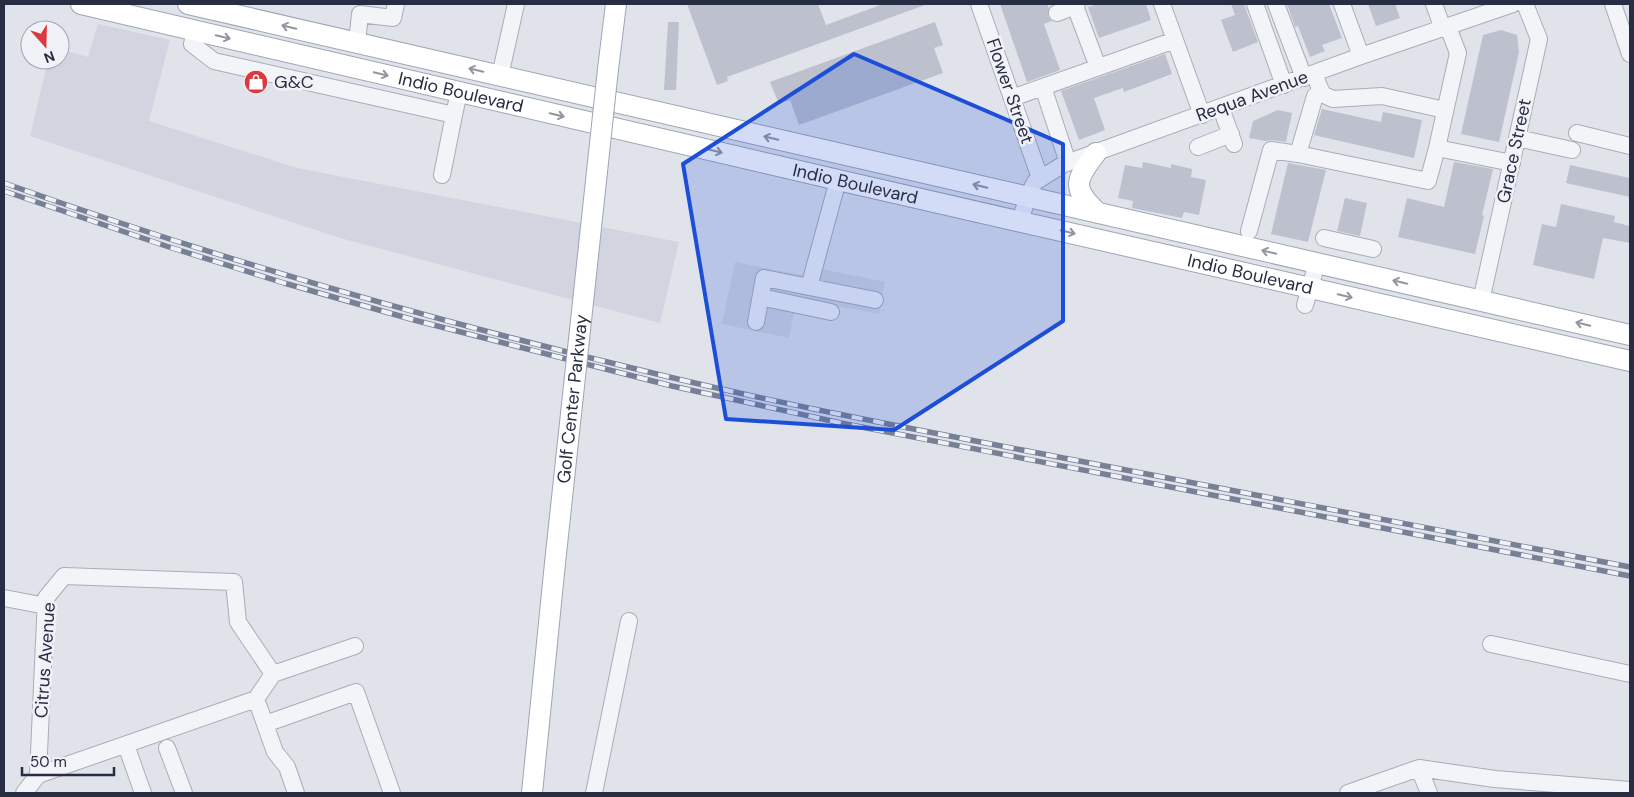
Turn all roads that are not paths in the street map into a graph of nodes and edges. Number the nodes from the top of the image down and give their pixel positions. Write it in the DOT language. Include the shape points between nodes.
graph roads {
  1 [pos="188,4"];
  2 [pos="396,4"];
  3 [pos="516,4"];
  4 [pos="616,4"];
  5 [pos="979,4"];
  6 [pos="1162,4"];
  7 [pos="1255,4"];
  8 [pos="1276,4"];
  9 [pos="1342,4"];
  10 [pos="1434,4"];
  11 [pos="1513,4"];
  12 [pos="1525,4"];
  13 [pos="1613,4"];
  14 [pos="92,5"];
  15 [pos="1076,5"];
  16 [pos="1057,13"];
  17 [pos="1446,28"];
  18 [pos="194,30"];
  19 [pos="1175,40"];
  20 [pos="357,43"];
  21 [pos="286,52"];
  22 [pos="1630,54"];
  23 [pos="1361,56"];
  24 [pos="354,67"];
  25 [pos="1098,68"];
  26 [pos="281,76"];
  27 [pos="500,76"];
  28 [pos="1309,76"];
  29 [pos="414,81"];
  30 [pos="1284,85"];
  31 [pos="1042,87"];
  32 [pos="1321,90"];
  33 [pos="349,91"];
  34 [pos="459,92"];
  35 [pos="1012,98"];
  36 [pos="408,104"];
  37 [pos="1221,108"];
  38 [pos="1446,110"];
  39 [pos="454,115"];
  40 [pos="1202,115"];
  41 [pos="1577,134"];
  42 [pos="1517,138"];
  43 [pos="1630,146"];
  44 [pos="1198,147"];
  45 [pos="1437,148"];
  46 [pos="1572,150"];
  47 [pos="1096,153"];
  48 [pos="1298,154"];
  49 [pos="862,159"];
  50 [pos="760,162"];
  51 [pos="1068,163"];
  52 [pos="1512,163"];
  53 [pos="442,175"];
  54 [pos="1040,178"];
  55 [pos="838,180"];
  56 [pos="1028,196"];
  57 [pos="1098,213"];
  58 [pos="1020,221"];
  59 [pos="1250,231"];
  60 [pos="1324,238"];
  61 [pos="1373,249"];
  62 [pos="1317,263"];
  63 [pos="809,287"];
  64 [pos="1308,296"];
  65 [pos="761,298"];
  66 [pos="875,300"];
  67 [pos="1481,301"];
  68 [pos="831,312"];
  69 [pos="756,322"];
  70 [pos="1630,335"];
  71 [pos="1630,361"];
  72 [pos="4,598"];
  73 [pos="46,606"];
  74 [pos="629,621"];
  75 [pos="1491,644"];
  76 [pos="355,646"];
  77 [pos="273,674"];
  78 [pos="1630,674"];
  79 [pos="256,699"];
  80 [pos="265,724"];
  81 [pos="126,745"];
  82 [pos="167,748"];
  83 [pos="1419,768"];
  84 [pos="38,775"];
  85 [pos="1498,786"];
  86 [pos="1630,790"];
  87 [pos="24,793"];
  88 [pos="143,793"];
  89 [pos="184,793"];
  90 [pos="296,793"];
  91 [pos="392,793"];
  92 [pos="532,793"];
  93 [pos="594,793"];
  94 [pos="1348,793"];
  95 [pos="1429,793"];
  20 -- 1 [label="main road, Indio Boulevard, one-way"];
  2 -- 20 [label="street" via="393,18 360,14"];
  3 -- 27 [label="street"];
  4 -- 92 [label="main road, Golf Center Parkway, bridge"];
  5 -- 35 [label="street, Flower Street"];
  6 -- 19 [label="street"];
  7 -- 30 [label="street"];
  8 -- 28 [label="street"];
  9 -- 23 [label="street"];
  10 -- 17 [label="street"];
  11 -- 17 [label="street, Requa Avenue"];
  12 -- 42 [label="street, Grace Street" via="1539,39"];
  13 -- 22 [label="street"];
  14 -- 18 [label="main road, Indio Boulevard"];
  15 -- 16 [label="street"];
  15 -- 25 [label="street"];
  17 -- 23 [label="street, Requa Avenue"];
  17 -- 38 [label="street" via="1458,53"];
  18 -- 21 [label="main road, Indio Boulevard, one-way"];
  18 -- 26 [label="street" via="192,44 214,60"];
  19 -- 25 [label="street"];
  19 -- 40 [label="street"];
  27 -- 20 [label="main road, Indio Boulevard, one-way"];
  21 -- 24 [label="main road, Indio Boulevard"];
  21 -- 26 [label="street"];
  23 -- 28 [label="street, Requa Avenue"];
  24 -- 29 [label="main road, Indio Boulevard, one-way"];
  24 -- 33 [label="street"];
  25 -- 31 [label="street"];
  26 -- 33 [label="street"];
  49 -- 27 [label="main road, Indio Boulevard, one-way"];
  28 -- 30 [label="street, Requa Avenue"];
  28 -- 32 [label="street"];
  29 -- 34 [label="main road, Indio Boulevard"];
  29 -- 36 [label="street"];
  30 -- 37 [label="street, Requa Avenue"];
  31 -- 35 [label="street"];
  31 -- 51 [label="street"];
  32 -- 38 [label="street" via="1322,94 1333,99 1382,96"];
  32 -- 48 [label="street" via="1315,96"];
  33 -- 36 [label="street"];
  34 -- 39 [label="street"];
  34 -- 50 [label="main road, Indio Boulevard, one-way"];
  35 -- 54 [label="street, Flower Street"];
  36 -- 39 [label="street"];
  37 -- 40 [label="street, Requa Avenue"];
  37 -- 44 [label="street" via="1233,139"];
  38 -- 45 [label="street"];
  39 -- 53 [label="street"];
  40 -- 47 [label="street, Requa Avenue"];
  41 -- 43 [label="street"];
  42 -- 46 [label="street"];
  42 -- 52 [label="street, Grace Street"];
  45 -- 48 [label="street" via="1428,181"];
  45 -- 52 [label="street"];
  47 -- 51 [label="street, Requa Avenue"];
  47 -- 57 [label="main road" via="1082,172 1079,187 1086,202"];
  48 -- 59 [label="street" via="1271,150"];
  49 -- 50 [label="main road" via="822,161 785,154"];
  56 -- 49 [label="main road, Indio Boulevard, one-way"];
  50 -- 55 [label="main road, Indio Boulevard"];
  51 -- 54 [label="street, Requa Avenue"];
  52 -- 67 [label="street, Grace Street"];
  54 -- 56 [label="street, Requa Avenue"];
  55 -- 58 [label="main road, Indio Boulevard"];
  55 -- 63 [label="street"];
  56 -- 57 [label="main road, Indio Boulevard"];
  56 -- 58 [label="street, Requa Avenue"];
  62 -- 57 [label="main road, Indio Boulevard, one-way"];
  58 -- 64 [label="main road, Indio Boulevard, one-way"];
  60 -- 61 [label="street"];
  62 -- 64 [label="street"];
  67 -- 62 [label="main road, Indio Boulevard, one-way"];
  63 -- 65 [label="street" via="764,278"];
  63 -- 66 [label="street"];
  64 -- 71 [label="main road, Indio Boulevard, one-way"];
  65 -- 68 [label="street"];
  65 -- 69 [label="street"];
  70 -- 67 [label="main road, Indio Boulevard, one-way"];
  72 -- 73 [label="street"];
  73 -- 77 [label="street, Citrus Avenue" via="46,598 64,576 234,582 238,622"];
  73 -- 84 [label="street, Citrus Avenue"];
  74 -- 93 [label="street"];
  75 -- 78 [label="street"];
  76 -- 77 [label="street"];
  77 -- 79 [label="street"];
  79 -- 80 [label="street"];
  79 -- 81 [label="street"];
  80 -- 90 [label="street"];
  80 -- 91 [label="street" via="356,692"];
  81 -- 84 [label="street"];
  81 -- 88 [label="street"];
  82 -- 89 [label="street"];
  83 -- 85 [label="street"];
  83 -- 94 [label="street"];
  83 -- 95 [label="street"];
  84 -- 87 [label="street"];
  85 -- 86 [label="street"];
}
